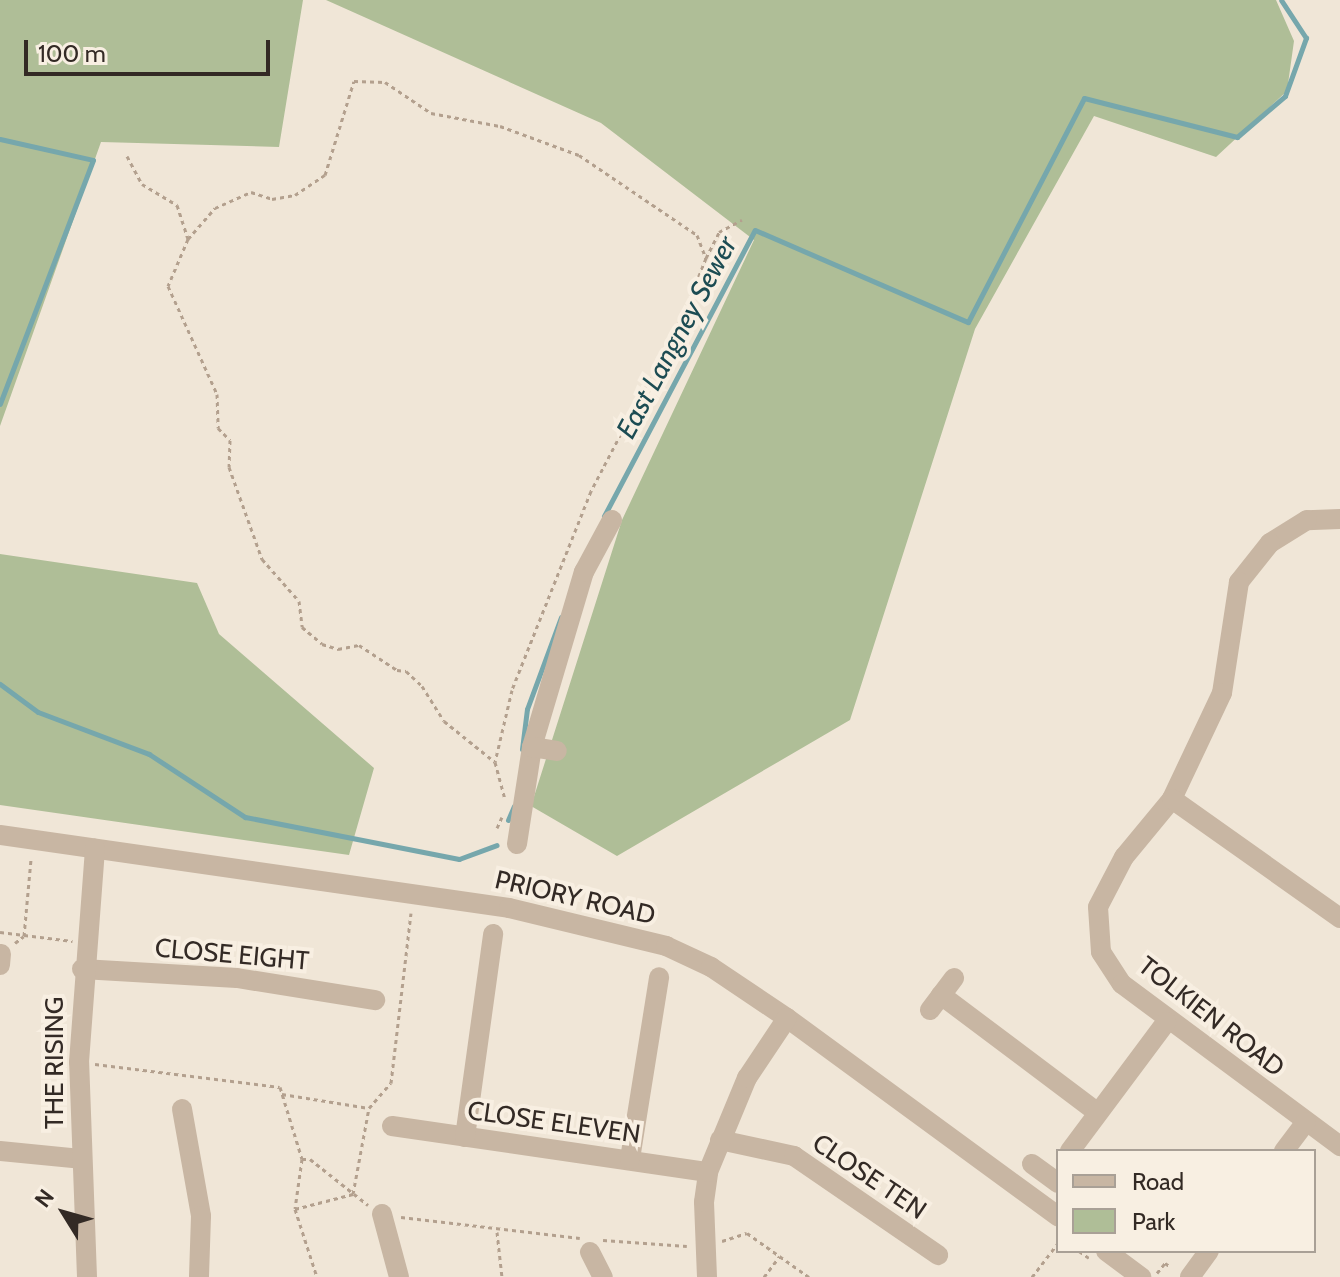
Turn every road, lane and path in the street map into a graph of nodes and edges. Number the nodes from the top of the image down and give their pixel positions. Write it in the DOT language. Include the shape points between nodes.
graph roads {
  1 [pos="127,156"];
  2 [pos="742,220"];
  3 [pos="188,239"];
  4 [pos="706,258"];
  5 [pos="1340,519"];
  6 [pos="612,520"];
  7 [pos="532,747"];
  8 [pos="557,751"];
  9 [pos="495,762"];
  10 [pos="1172,799"];
  11 [pos="497,828"];
  12 [pos="0,835"];
  13 [pos="33,839"];
  14 [pos="517,844"];
  15 [pos="95,849"];
  16 [pos="413,895"];
  17 [pos="1340,918"];
  18 [pos="0,932"];
  19 [pos="493,934"];
  20 [pos="24,936"];
  21 [pos="86,942"];
  22 [pos="1,960"];
  23 [pos="82,969"];
  24 [pos="659,977"];
  25 [pos="942,994"];
  26 [pos="375,1000"];
  27 [pos="787,1018"];
  28 [pos="1166,1022"];
  29 [pos="79,1062"];
  30 [pos="282,1094"];
  31 [pos="369,1108"];
  32 [pos="182,1109"];
  33 [pos="1098,1113"];
  34 [pos="1306,1122"];
  35 [pos="392,1126"];
  36 [pos="465,1137"];
  37 [pos="720,1140"];
  38 [pos="1340,1146"];
  39 [pos="1071,1149"];
  40 [pos="1286,1149"];
  41 [pos="1,1157"];
  42 [pos="81,1159"];
  43 [pos="302,1159"];
  44 [pos="630,1159"];
  45 [pos="1032,1164"];
  46 [pos="708,1172"];
  47 [pos="1055,1176"];
  48 [pos="353,1194"];
  49 [pos="295,1209"];
  50 [pos="382,1214"];
  51 [pos="1056,1215"];
  52 [pos="497,1232"];
  53 [pos="1056,1246"];
  54 [pos="703,1247"];
  55 [pos="1109,1253"];
  56 [pos="1206,1253"];
  57 [pos="938,1255"];
  58 [pos="780,1256"];
  59 [pos="1175,1274"];
  60 [pos="87,1277"];
  61 [pos="199,1277"];
  62 [pos="317,1277"];
  63 [pos="399,1277"];
  64 [pos="502,1277"];
  65 [pos="707,1277"];
  66 [pos="764,1277"];
  67 [pos="809,1277"];
  68 [pos="1032,1277"];
  69 [pos="1141,1277"];
  1 -- 3 [label="path" via="142,184 177,205"];
  2 -- 4 [label="path" via="719,232"];
  3 -- 4 [label="path" via="215,208 251,192 272,199 295,195 325,175 354,81 385,82 431,113 500,126 579,155 697,235"];
  3 -- 9 [label="path" via="168,286 217,394 218,428 230,440 229,467 262,559 299,601 302,627 322,644 338,649 359,645 406,671 444,721"];
  4 -- 9 [label="path" via="684,313 591,491 512,690"];
  5 -- 10 [label="street, TOLKIEN ROAD" via="1307,520 1270,543 1239,582 1222,693"];
  6 -- 7 [label="street" via="584,572"];
  7 -- 8 [label="street"];
  7 -- 14 [label="street"];
  9 -- 11 [label="path" via="507,807"];
  10 -- 17 [label="street"];
  10 -- 28 [label="street, TOLKIEN ROAD" via="1124,857 1098,907 1101,952 1122,984"];
  12 -- 13 [label="street, PRIORY ROAD"];
  13 -- 15 [label="street, PRIORY ROAD"];
  13 -- 20 [label="path"];
  15 -- 16 [label="street, PRIORY ROAD"];
  15 -- 21 [label="street, THE RISING"];
  16 -- 27 [label="street, PRIORY ROAD" via="509,908 666,946 711,967"];
  16 -- 31 [label="path" via="391,1083"];
  18 -- 20 [label="path"];
  19 -- 36 [label="street"];
  20 -- 21 [label="path"];
  20 -- 22 [label="path"];
  21 -- 23 [label="street, THE RISING"];
  23 -- 26 [label="street, CLOSE EIGHT" via="237,978"];
  23 -- 29 [label="street, THE RISING"];
  24 -- 44 [label="street"];
  25 -- 33 [label="street"];
  27 -- 37 [label="street" via="747,1078"];
  27 -- 51 [label="street, PRIORY ROAD"];
  28 -- 33 [label="street"];
  28 -- 34 [label="street, TOLKIEN ROAD"];
  29 -- 30 [label="path" via="280,1087"];
  29 -- 42 [label="street, THE RISING"];
  30 -- 31 [label="path"];
  30 -- 43 [label="path"];
  31 -- 48 [label="path"];
  32 -- 61 [label="street" via="201,1216"];
  33 -- 39 [label="street"];
  34 -- 38 [label="street, TOLKIEN ROAD"];
  34 -- 40 [label="street"];
  35 -- 36 [label="street, CLOSE ELEVEN"];
  36 -- 44 [label="street, CLOSE ELEVEN"];
  37 -- 46 [label="street"];
  37 -- 57 [label="street, CLOSE TEN" via="794,1156"];
  41 -- 42 [label="street"];
  42 -- 60 [label="street, THE RISING"];
  43 -- 48 [label="path" via="310,1159"];
  43 -- 49 [label="path"];
  44 -- 46 [label="street, CLOSE ELEVEN"];
  45 -- 47 [label="street"];
  46 -- 54 [label="street"];
  48 -- 49 [label="path"];
  48 -- 50 [label="path"];
  49 -- 62 [label="path"];
  50 -- 52 [label="path"];
  50 -- 63 [label="street"];
  52 -- 54 [label="path"];
  52 -- 64 [label="path"];
  53 -- 68 [label="path"];
  54 -- 58 [label="path" via="747,1233"];
  54 -- 65 [label="street"];
  55 -- 69 [label="street"];
  56 -- 59 [label="street"];
  58 -- 66 [label="path"];
  58 -- 67 [label="path"];
}
